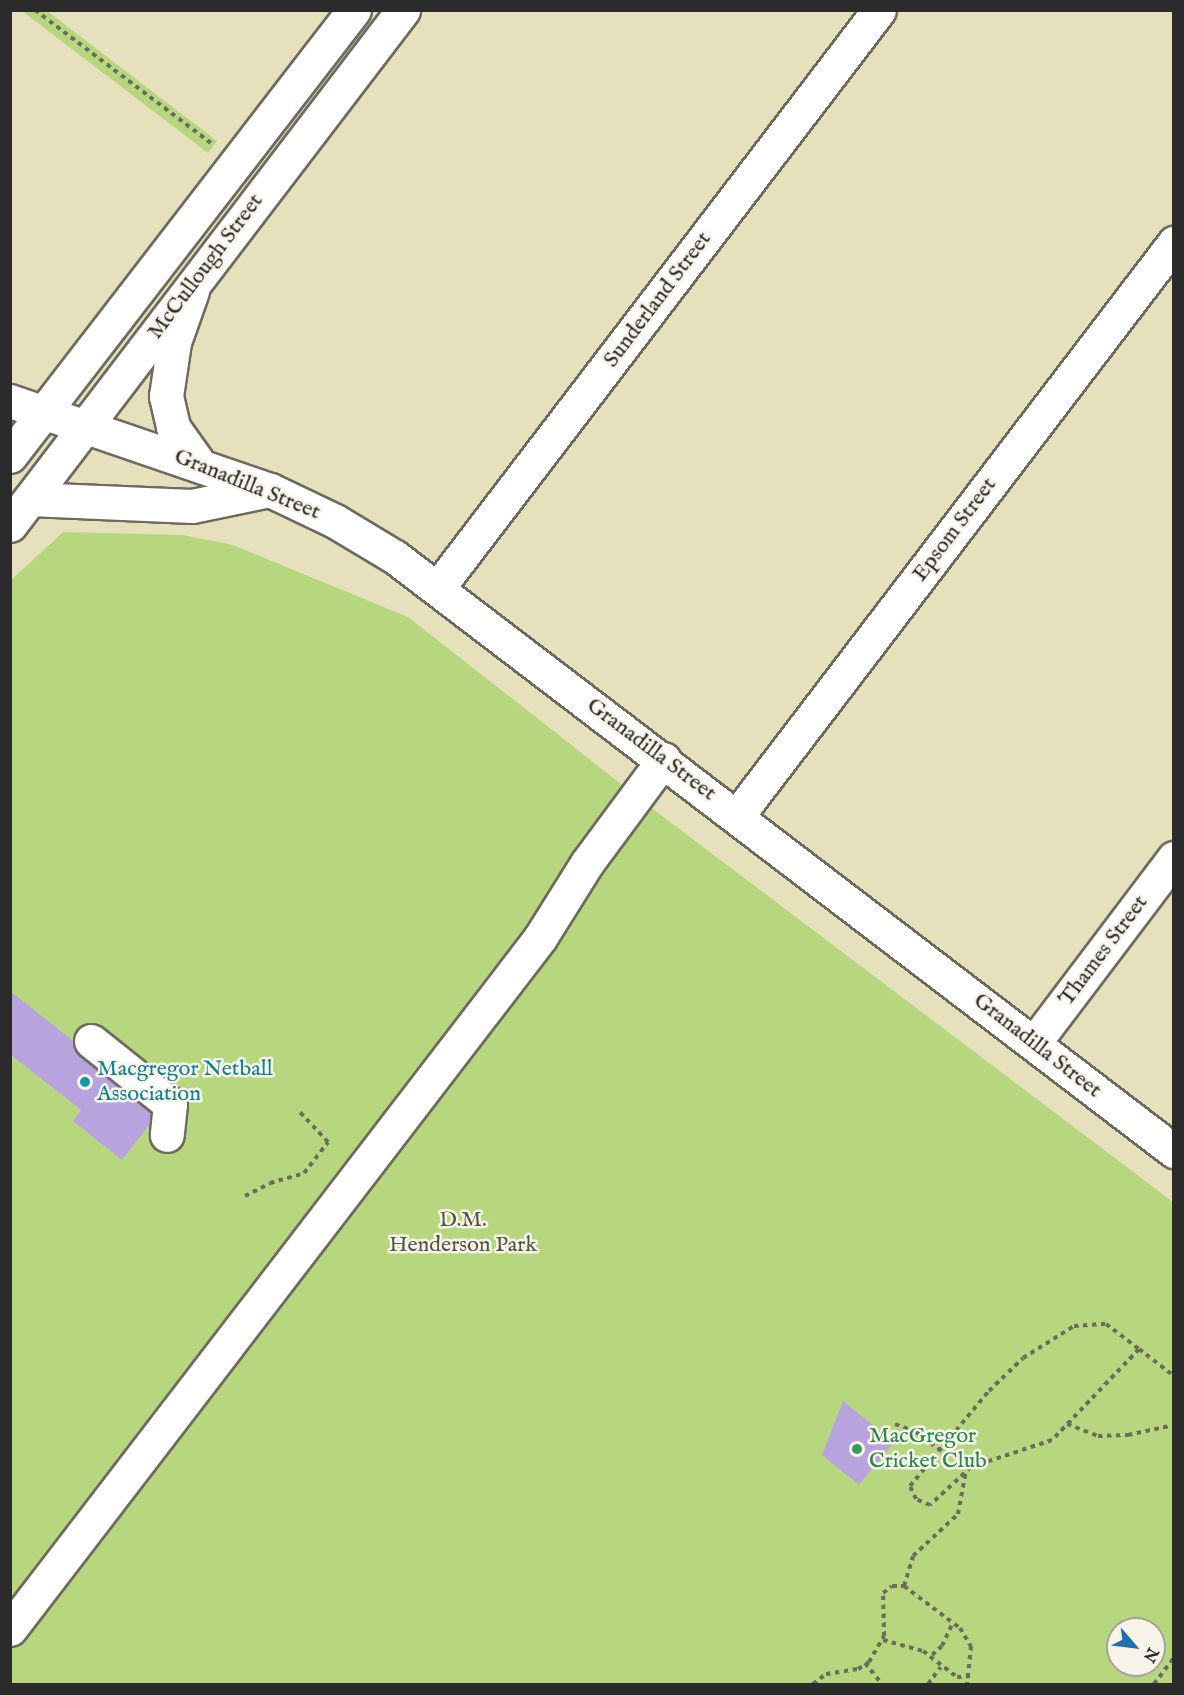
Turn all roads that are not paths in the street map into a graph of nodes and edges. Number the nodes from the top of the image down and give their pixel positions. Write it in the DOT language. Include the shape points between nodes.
graph roads {
  1 [pos="354,10"];
  2 [pos="404,10"];
  3 [pos="879,10"];
  4 [pos="1173,243"];
  5 [pos="196,280"];
  6 [pos="10,401"];
  7 [pos="44,412"];
  8 [pos="85,425"];
  9 [pos="10,456"];
  10 [pos="200,465"];
  11 [pos="270,490"];
  12 [pos="30,499"];
  13 [pos="10,525"];
  14 [pos="437,589"];
  15 [pos="664,759"];
  16 [pos="737,816"];
  17 [pos="1173,858"];
  18 [pos="91,1041"];
  19 [pos="1034,1043"];
  20 [pos="167,1135"];
  21 [pos="1173,1152"];
  22 [pos="11,1628"];
  1 -- 7 [label="street, McCullough Street"];
  2 -- 5 [label="street, McCullough Street"];
  3 -- 14 [label="street, Sunderland Street"];
  4 -- 16 [label="street, Epsom Street"];
  5 -- 8 [label="street, McCullough Street"];
  5 -- 10 [label="street" via="174,342 166,396 173,427"];
  6 -- 7 [label="street, Granadilla Street"];
  7 -- 8 [label="street, Granadilla Street"];
  7 -- 9 [label="street, McCullough Street"];
  8 -- 10 [label="street, Granadilla Street"];
  8 -- 12 [label="street, McCullough Street"];
  10 -- 11 [label="street, Granadilla Street"];
  11 -- 12 [label="street" via="192,506"];
  11 -- 14 [label="street, Granadilla Street" via="367,539"];
  12 -- 13 [label="street, McCullough Street"];
  14 -- 15 [label="street, Granadilla Street"];
  15 -- 16 [label="street, Granadilla Street"];
  15 -- 22 [label="street" via="587,863 540,938"];
  16 -- 19 [label="street, Granadilla Street"];
  17 -- 19 [label="street, Thames Street"];
  18 -- 20 [label="street" via="170,1104"];
  19 -- 21 [label="street, Granadilla Street"];
}
